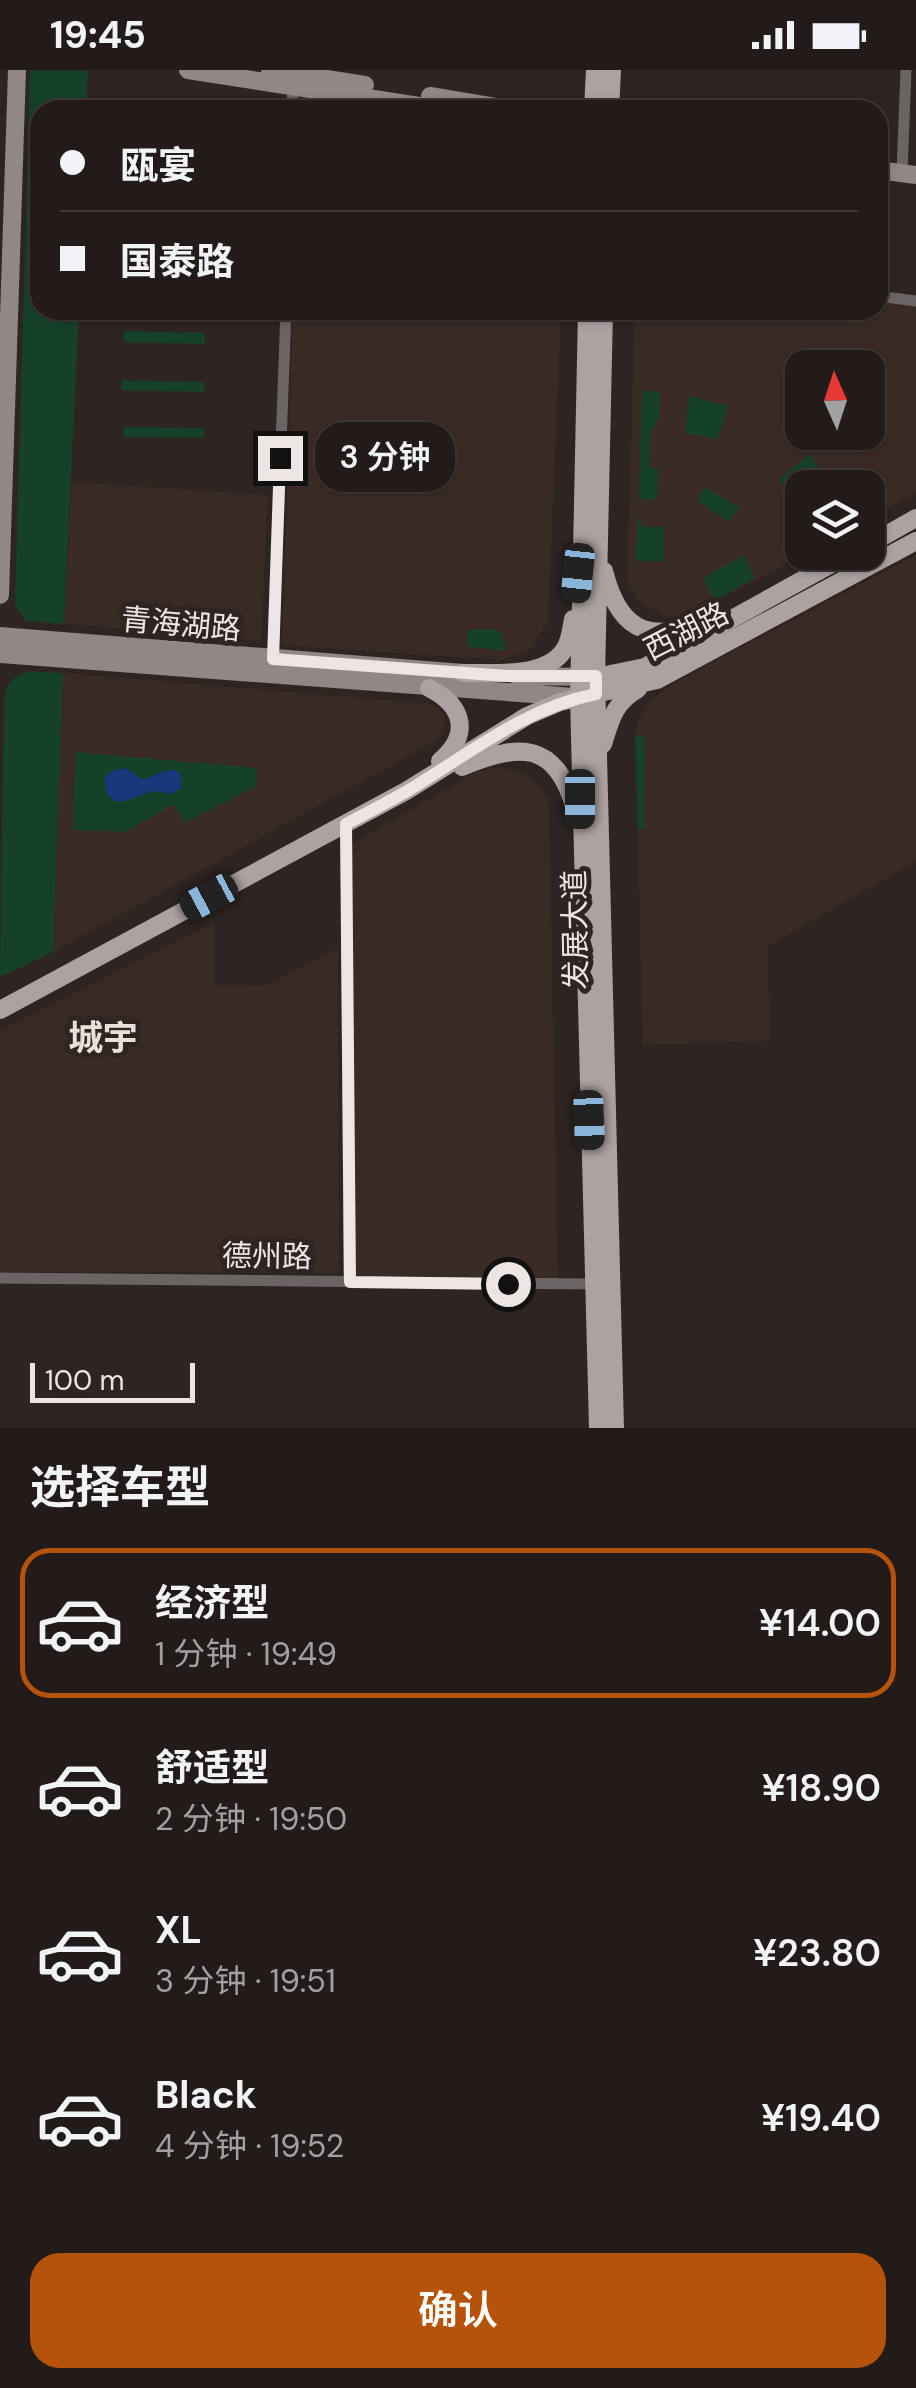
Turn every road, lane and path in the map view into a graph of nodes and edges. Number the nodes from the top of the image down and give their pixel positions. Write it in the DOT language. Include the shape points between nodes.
graph roads {
  1 [pos="17,70"];
  2 [pos="188,70"];
  3 [pos="270,70"];
  4 [pos="594,70"];
  5 [pos="612,70"];
  6 [pos="906,70"];
  7 [pos="293,80"];
  8 [pos="292,100"];
  9 [pos="394,100"];
  10 [pos="440,100"];
  11 [pos="593,100"];
  12 [pos="610,100"];
  13 [pos="909,174"];
  14 [pos="888,297"];
  15 [pos="916,301"];
  16 [pos="286,320"];
  17 [pos="586,320"];
  18 [pos="603,320"];
  19 [pos="916,518"];
  20 [pos="885,535"];
  21 [pos="916,541"];
  22 [pos="590,545"];
  23 [pos="821,570"];
  24 [pos="0,594"];
  25 [pos="763,602"];
  26 [pos="0,636"];
  27 [pos="0,654"];
  28 [pos="273,659"];
  29 [pos="463,673"];
  30 [pos="656,680"];
  31 [pos="588,686"];
  32 [pos="429,688"];
  33 [pos="600,756"];
  34 [pos="406,792"];
  35 [pos="346,824"];
  36 [pos="581,870"];
  37 [pos="0,1010"];
  38 [pos="0,1278"];
  39 [pos="350,1282"];
  40 [pos="594,1284"];
  41 [pos="598,1428"];
  42 [pos="615,1428"];
  1 -- 24 [label="main road"];
  2 -- 7 [label="main road"];
  3 -- 7 [label="main road"];
  4 -- 11 [label="main road"];
  5 -- 12 [label="main road"];
  6 -- 13 [label="street"];
  7 -- 8 [label="street"];
  7 -- 9 [label="main road"];
  7 -- 10 [label="main road"];
  14 -- 15 [label="street"];
  16 -- 28 [label="street"];
  17 -- 22 [label="main road, 发展大道"];
  18 -- 22 [label="main road, 发展大道"];
  19 -- 20 [label="main road"];
  21 -- 30 [label="main road, 西湖路"];
  22 -- 25 [label="main road" via="619,612 643,630 682,630"];
  22 -- 29 [label="main road" via="562,652 531,669"];
  22 -- 31 [label="main road, 发展大道"];
  23 -- 25 [label="main road, 西湖路"];
  25 -- 31 [label="main road, 西湖路" via="645,667"];
  26 -- 28 [label="main road, 青海湖路"];
  27 -- 32 [label="main road, 青海湖路"];
  28 -- 29 [label="main road, 青海湖路"];
  29 -- 31 [label="main road, 青海湖路"];
  30 -- 31 [label="main road, 西湖路"];
  30 -- 33 [label="main road" via="616,706"];
  31 -- 32 [label="main road, 青海湖路"];
  31 -- 33 [label="main road, 发展大道"];
  31 -- 34 [label="main road, 西湖路"];
  31 -- 36 [label="main road, 发展大道"];
  32 -- 34 [label="main road" via="454,705 459,737"];
  33 -- 42 [label="main road, 发展大道"];
  34 -- 35 [label="main road, 西湖路"];
  34 -- 36 [label="main road" via="504,751 536,753 552,763 570,790"];
  35 -- 37 [label="main road, 西湖路"];
  35 -- 39 [label="street"];
  36 -- 40 [label="main road, 发展大道"];
  38 -- 39 [label="street, 德州路"];
  39 -- 40 [label="street, 德州路"];
  40 -- 41 [label="main road, 发展大道"];
}
